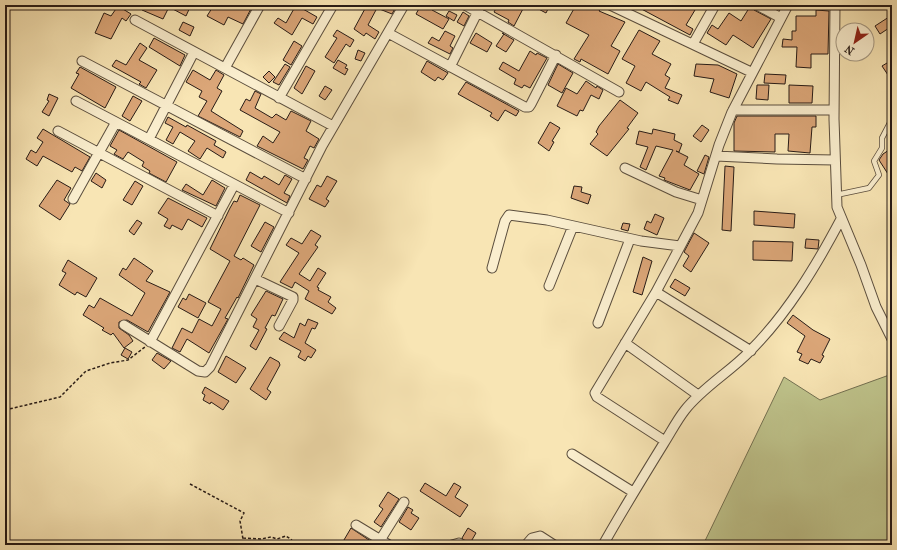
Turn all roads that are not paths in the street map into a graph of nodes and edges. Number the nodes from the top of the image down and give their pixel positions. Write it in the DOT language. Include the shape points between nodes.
graph roads {
  1 [pos="260,5"];
  2 [pos="333,5"];
  3 [pos="404,5"];
  4 [pos="465,5"];
  5 [pos="610,5"];
  6 [pos="715,5"];
  7 [pos="757,5"];
  8 [pos="788,5"];
  9 [pos="835,5"];
  10 [pos="479,8"];
  11 [pos="781,18"];
  12 [pos="136,20"];
  13 [pos="388,33"];
  14 [pos="693,44"];
  15 [pos="194,52"];
  16 [pos="556,55"];
  17 [pos="82,62"];
  18 [pos="450,67"];
  19 [pos="225,68"];
  20 [pos="751,72"];
  21 [pos="619,92"];
  22 [pos="279,98"];
  23 [pos="76,101"];
  24 [pos="166,106"];
  25 [pos="733,110"];
  26 [pos="834,110"];
  27 [pos="892,119"];
  28 [pos="116,122"];
  29 [pos="333,126"];
  30 [pos="58,131"];
  31 [pos="149,139"];
  32 [pos="100,153"];
  33 [pos="716,156"];
  34 [pos="835,160"];
  35 [pos="625,168"];
  36 [pos="306,179"];
  37 [pos="234,185"];
  38 [pos="836,195"];
  39 [pos="73,199"];
  40 [pos="702,200"];
  41 [pos="289,213"];
  42 [pos="218,216"];
  43 [pos="841,219"];
  44 [pos="573,226"];
  45 [pos="630,238"];
  46 [pos="680,246"];
  47 [pos="492,268"];
  48 [pos="255,279"];
  49 [pos="549,286"];
  50 [pos="656,292"];
  51 [pos="598,323"];
  52 [pos="124,325"];
  53 [pos="279,326"];
  54 [pos="892,339"];
  55 [pos="150,342"];
  56 [pos="625,343"];
  57 [pos="751,351"];
  58 [pos="698,395"];
  59 [pos="665,441"];
  60 [pos="572,454"];
  61 [pos="633,492"];
  62 [pos="404,502"];
  63 [pos="356,525"];
  64 [pos="379,542"];
  65 [pos="389,545"];
  66 [pos="452,545"];
  67 [pos="463,545"];
  68 [pos="526,545"];
  69 [pos="554,545"];
  70 [pos="603,545"];
  1 -- 19 [label="street"];
  2 -- 22 [label="street"];
  3 -- 13 [label="street"];
  4 -- 10 [label="street"];
  5 -- 14 [label="street"];
  6 -- 14 [label="street"];
  7 -- 11 [label="street"];
  8 -- 11 [label="street"];
  9 -- 26 [label="street"];
  10 -- 16 [label="street"];
  10 -- 18 [label="street"];
  11 -- 20 [label="street"];
  12 -- 15 [label="street"];
  13 -- 18 [label="street"];
  13 -- 29 [label="street"];
  14 -- 20 [label="street"];
  15 -- 19 [label="street"];
  15 -- 24 [label="street"];
  16 -- 18 [label="street" via="528,107"];
  16 -- 21 [label="street"];
  17 -- 24 [label="street"];
  19 -- 22 [label="street"];
  20 -- 25 [label="street"];
  22 -- 29 [label="street"];
  23 -- 28 [label="street"];
  24 -- 31 [label="street"];
  24 -- 36 [label="street"];
  25 -- 26 [label="street"];
  25 -- 33 [label="street"];
  26 -- 34 [label="street"];
  27 -- 38 [label="lane" via="882,138 882,148 874,161 879,175 874,182 869,188"];
  28 -- 31 [label="street"];
  28 -- 32 [label="street"];
  29 -- 36 [label="street"];
  30 -- 32 [label="street"];
  31 -- 37 [label="street"];
  32 -- 39 [label="street"];
  32 -- 42 [label="street"];
  33 -- 34 [label="street"];
  33 -- 40 [label="street"];
  34 -- 38 [label="street"];
  35 -- 40 [label="street" via="676,192"];
  36 -- 41 [label="street"];
  37 -- 41 [label="street"];
  37 -- 42 [label="street"];
  38 -- 43 [label="street"];
  40 -- 46 [label="street"];
  41 -- 48 [label="street"];
  42 -- 55 [label="street"];
  43 -- 54 [label="street" via="876,307"];
  43 -- 57 [label="street" via="802,286"];
  44 -- 45 [label="street"];
  44 -- 47 [label="street" via="508,215 504,221"];
  44 -- 49 [label="street"];
  45 -- 46 [label="street"];
  45 -- 51 [label="street"];
  46 -- 50 [label="street"];
  48 -- 53 [label="street" via="293,296"];
  48 -- 55 [label="street" via="206,372 198,372"];
  50 -- 56 [label="street"];
  50 -- 57 [label="street"];
  52 -- 55 [label="street"];
  56 -- 58 [label="street"];
  56 -- 59 [label="street" via="595,393 597,397"];
  57 -- 58 [label="street"];
  58 -- 59 [label="street" via="684,410"];
  59 -- 61 [label="street"];
  60 -- 61 [label="street"];
  61 -- 70 [label="street"];
  62 -- 64 [label="street"];
  63 -- 64 [label="street"];
  64 -- 65 [label="street"];
  66 -- 67 [label="street"];
  68 -- 69 [label="street" via="532,538 540,536"];
}
